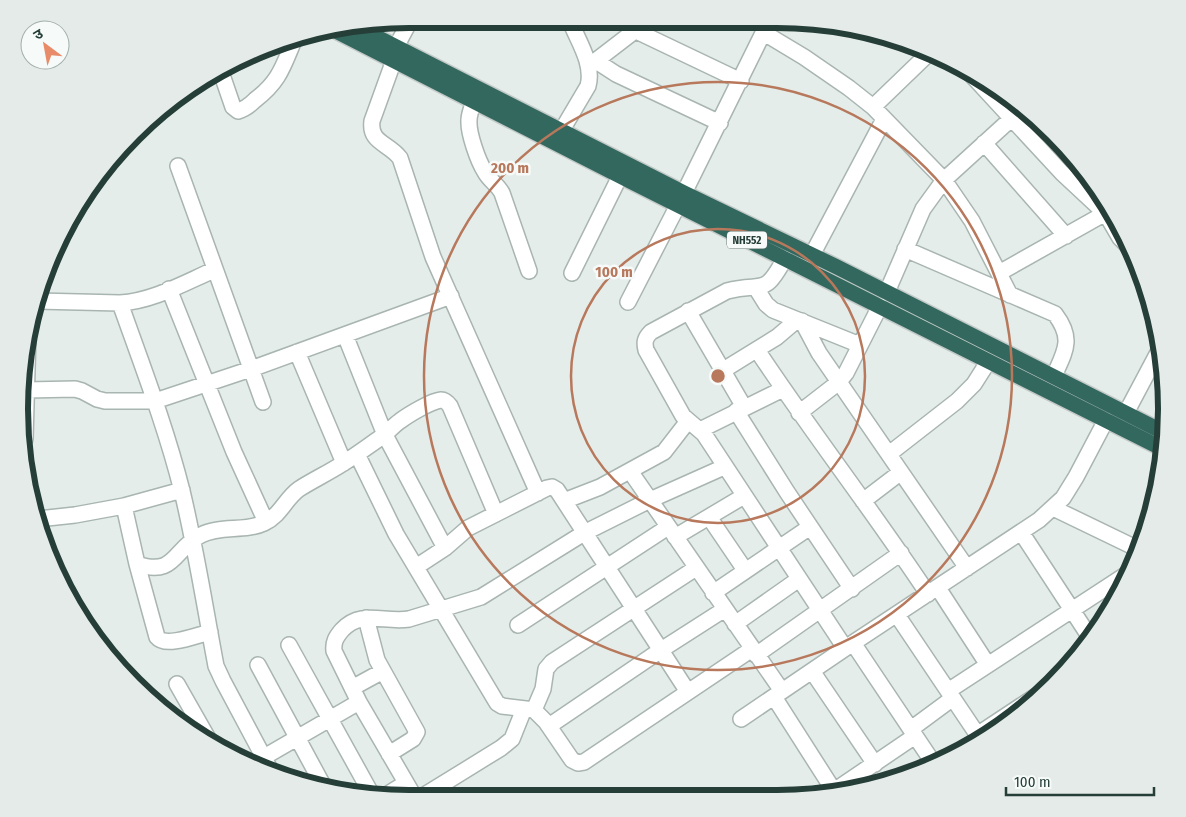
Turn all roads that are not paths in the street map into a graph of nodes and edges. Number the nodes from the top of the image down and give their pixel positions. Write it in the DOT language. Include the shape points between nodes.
graph roads {
  1 [pos="407,28"];
  2 [pos="573,28"];
  3 [pos="639,28"];
  4 [pos="642,28"];
  5 [pos="765,29"];
  6 [pos="362,31"];
  7 [pos="343,34"];
  8 [pos="291,46"];
  9 [pos="395,54"];
  10 [pos="924,58"];
  11 [pos="592,64"];
  12 [pos="223,76"];
  13 [pos="741,81"];
  14 [pos="474,101"];
  15 [pos="1004,102"];
  16 [pos="872,107"];
  17 [pos="1017,114"];
  18 [pos="884,119"];
  19 [pos="720,123"];
  20 [pos="562,130"];
  21 [pos="984,142"];
  22 [pos="178,166"];
  23 [pos="620,176"];
  24 [pos="944,180"];
  25 [pos="681,199"];
  26 [pos="1097,202"];
  27 [pos="1105,214"];
  28 [pos="1066,236"];
  29 [pos="905,249"];
  30 [pos="812,255"];
  31 [pos="785,258"];
  32 [pos="214,270"];
  33 [pos="529,271"];
  34 [pos="572,273"];
  35 [pos="999,273"];
  36 [pos="756,288"];
  37 [pos="169,289"];
  38 [pos="887,292"];
  39 [pos="1010,295"];
  40 [pos="451,296"];
  41 [pos="43,301"];
  42 [pos="628,302"];
  43 [pos="120,303"];
  44 [pos="880,306"];
  45 [pos="688,311"];
  46 [pos="799,321"];
  47 [pos="345,335"];
  48 [pos="860,345"];
  49 [pos="757,350"];
  50 [pos="298,352"];
  51 [pos="1155,358"];
  52 [pos="988,362"];
  53 [pos="251,369"];
  54 [pos="722,371"];
  55 [pos="1054,376"];
  56 [pos="839,382"];
  57 [pos="207,384"];
  58 [pos="783,389"];
  59 [pos="28,390"];
  60 [pos="155,400"];
  61 [pos="262,402"];
  62 [pos="740,409"];
  63 [pos="799,413"];
  64 [pos="1126,413"];
  65 [pos="1106,420"];
  66 [pos="694,425"];
  67 [pos="1158,429"];
  68 [pos="385,435"];
  69 [pos="1156,446"];
  70 [pos="357,454"];
  71 [pos="889,454"];
  72 [pos="344,463"];
  73 [pos="724,467"];
  74 [pos="630,471"];
  75 [pos="901,472"];
  76 [pos="182,490"];
  77 [pos="538,493"];
  78 [pos="744,496"];
  79 [pos="564,500"];
  80 [pos="650,500"];
  81 [pos="863,501"];
  82 [pos="124,506"];
  83 [pos="1053,508"];
  84 [pos="496,514"];
  85 [pos="709,517"];
  86 [pos="44,518"];
  87 [pos="266,522"];
  88 [pos="810,527"];
  89 [pos="672,532"];
  90 [pos="1021,532"];
  91 [pos="584,534"];
  92 [pos="193,540"];
  93 [pos="1132,546"];
  94 [pos="778,547"];
  95 [pos="445,548"];
  96 [pos="901,553"];
  97 [pos="137,564"];
  98 [pos="416,567"];
  99 [pos="607,568"];
  100 [pos="696,568"];
  101 [pos="967,568"];
  102 [pos="746,570"];
  103 [pos="799,579"];
  104 [pos="1117,580"];
  105 [pos="852,589"];
  106 [pos="933,591"];
  107 [pos="713,593"];
  108 [pos="440,609"];
  109 [pos="633,609"];
  110 [pos="725,609"];
  111 [pos="1071,610"];
  112 [pos="820,611"];
  113 [pos="897,615"];
  114 [pos="366,618"];
  115 [pos="735,624"];
  116 [pos="518,625"];
  117 [pos="210,632"];
  118 [pos="1086,632"];
  119 [pos="289,645"];
  120 [pos="849,646"];
  121 [pos="661,650"];
  122 [pos="754,652"];
  123 [pos="988,664"];
  124 [pos="258,665"];
  125 [pos="383,671"];
  126 [pos="812,671"];
  127 [pos="177,684"];
  128 [pos="688,692"];
  129 [pos="778,694"];
  130 [pos="950,694"];
  131 [pos="356,695"];
  132 [pos="529,709"];
  133 [pos="329,719"];
  134 [pos="741,719"];
  135 [pos="549,726"];
  136 [pos="202,728"];
  137 [pos="913,733"];
  138 [pos="976,733"];
  139 [pos="298,737"];
  140 [pos="389,754"];
  141 [pos="256,757"];
  142 [pos="929,757"];
  143 [pos="261,759"];
  144 [pos="875,764"];
  145 [pos="320,779"];
  146 [pos="406,783"];
  147 [pos="846,783"];
  148 [pos="831,785"];
  149 [pos="367,787"];
  150 [pos="396,789"];
  151 [pos="410,790"];
  152 [pos="433,790"];
  1 -- 9 [label="street"];
  2 -- 11 [label="street"];
  3 -- 11 [label="street"];
  4 -- 13 [label="street"];
  5 -- 13 [label="street"];
  5 -- 16 [label="street"];
  6 -- 9 [label="highway, NH552"];
  7 -- 9 [label="highway, NH552"];
  8 -- 12 [label="street" via="269,89 244,109 235,110"];
  9 -- 14 [label="highway, NH552"];
  9 -- 20 [label="highway, NH552"];
  9 -- 40 [label="street" via="372,121 372,135 400,158 433,257"];
  10 -- 16 [label="street"];
  11 -- 19 [label="street"];
  11 -- 20 [label="street" via="588,86"];
  13 -- 19 [label="street"];
  14 -- 23 [label="highway, NH552"];
  14 -- 33 [label="street" via="469,118 473,140 484,172 502,193"];
  15 -- 17 [label="street"];
  16 -- 18 [label="street"];
  17 -- 21 [label="street"];
  17 -- 26 [label="street" via="1062,173"];
  18 -- 24 [label="street"];
  18 -- 30 [label="street"];
  19 -- 25 [label="street"];
  20 -- 25 [label="highway, NH552"];
  21 -- 24 [label="street"];
  21 -- 28 [label="street"];
  22 -- 32 [label="street"];
  23 -- 25 [label="highway, NH552"];
  23 -- 34 [label="street"];
  24 -- 29 [label="street" via="923,209"];
  24 -- 35 [label="street" via="972,221"];
  25 -- 30 [label="highway, NH552"];
  25 -- 31 [label="highway, NH552"];
  25 -- 42 [label="street"];
  27 -- 28 [label="street"];
  28 -- 35 [label="street"];
  29 -- 38 [label="street"];
  29 -- 39 [label="street"];
  30 -- 38 [label="highway, NH552"];
  31 -- 36 [label="street" via="771,282"];
  31 -- 44 [label="highway, NH552"];
  32 -- 37 [label="street"];
  32 -- 53 [label="street"];
  35 -- 39 [label="street"];
  36 -- 45 [label="street" via="727,290"];
  36 -- 46 [label="street" via="773,310"];
  37 -- 43 [label="street" via="146,299"];
  37 -- 57 [label="street"];
  38 -- 55 [label="highway, NH552"];
  39 -- 55 [label="street" via="1055,314 1063,325 1067,337 1065,351"];
  40 -- 47 [label="street"];
  40 -- 77 [label="street"];
  41 -- 43 [label="street"];
  43 -- 60 [label="street"];
  44 -- 48 [label="street"];
  44 -- 52 [label="highway, NH552"];
  45 -- 54 [label="street"];
  45 -- 66 [label="street" via="651,332 644,343 678,407"];
  46 -- 48 [label="street"];
  46 -- 49 [label="street"];
  46 -- 56 [label="street"];
  47 -- 50 [label="street"];
  47 -- 68 [label="street"];
  48 -- 56 [label="street"];
  49 -- 54 [label="street"];
  49 -- 58 [label="street"];
  50 -- 53 [label="street"];
  50 -- 72 [label="street"];
  51 -- 64 [label="street"];
  52 -- 65 [label="highway, NH552"];
  52 -- 71 [label="street" via="974,384 957,401"];
  53 -- 57 [label="street"];
  53 -- 61 [label="street"];
  54 -- 62 [label="street"];
  55 -- 64 [label="highway, NH552"];
  56 -- 63 [label="street"];
  56 -- 71 [label="street"];
  57 -- 60 [label="street"];
  57 -- 87 [label="street"];
  58 -- 62 [label="street"];
  58 -- 63 [label="street"];
  59 -- 60 [label="street" via="82,390 105,401"];
  60 -- 76 [label="street"];
  62 -- 66 [label="street"];
  62 -- 88 [label="street"];
  63 -- 81 [label="street"];
  64 -- 67 [label="highway, NH552"];
  65 -- 69 [label="highway, NH552"];
  65 -- 83 [label="street" via="1076,478"];
  66 -- 73 [label="street"];
  66 -- 74 [label="street" via="664,452"];
  68 -- 70 [label="street"];
  68 -- 84 [label="street" via="408,416 434,402 447,401"];
  68 -- 95 [label="street"];
  70 -- 72 [label="street"];
  70 -- 98 [label="street"];
  71 -- 75 [label="street"];
  72 -- 87 [label="street" via="299,489 280,512"];
  73 -- 78 [label="street"];
  73 -- 80 [label="street"];
  74 -- 79 [label="street" via="600,487"];
  74 -- 80 [label="street"];
  75 -- 81 [label="street"];
  75 -- 101 [label="street"];
  76 -- 82 [label="street"];
  76 -- 92 [label="street"];
  77 -- 79 [label="street" via="552,487"];
  77 -- 84 [label="street"];
  78 -- 85 [label="street"];
  78 -- 94 [label="street"];
  79 -- 91 [label="street"];
  80 -- 89 [label="street"];
  80 -- 91 [label="street"];
  81 -- 96 [label="street"];
  82 -- 86 [label="street"];
  82 -- 97 [label="street"];
  83 -- 90 [label="street"];
  83 -- 93 [label="street"];
  84 -- 95 [label="street" via="468,528"];
  85 -- 89 [label="street"];
  85 -- 102 [label="street"];
  87 -- 92 [label="street" via="202,534"];
  88 -- 94 [label="street"];
  88 -- 105 [label="street"];
  89 -- 99 [label="street"];
  89 -- 100 [label="street"];
  90 -- 101 [label="street"];
  90 -- 111 [label="street"];
  91 -- 99 [label="street"];
  91 -- 108 [label="street" via="481,597"];
  92 -- 97 [label="street" via="171,562 160,567"];
  92 -- 117 [label="street"];
  94 -- 102 [label="street"];
  94 -- 103 [label="street"];
  95 -- 98 [label="street"];
  96 -- 105 [label="street"];
  96 -- 106 [label="street"];
  97 -- 117 [label="street" via="154,629 160,640 172,642"];
  98 -- 108 [label="street"];
  99 -- 109 [label="street"];
  99 -- 116 [label="street"];
  100 -- 107 [label="street"];
  100 -- 109 [label="street"];
  101 -- 106 [label="street"];
  102 -- 107 [label="street"];
  103 -- 112 [label="street"];
  103 -- 115 [label="street"];
  104 -- 111 [label="street"];
  105 -- 112 [label="street"];
  106 -- 113 [label="street"];
  106 -- 123 [label="street"];
  107 -- 110 [label="street"];
  108 -- 114 [label="street" via="397,621"];
  108 -- 132 [label="street" via="497,703"];
  109 -- 121 [label="street"];
  109 -- 132 [label="street" via="552,662 546,669 542,694"];
  110 -- 115 [label="street"];
  110 -- 121 [label="street"];
  111 -- 118 [label="street"];
  111 -- 123 [label="street"];
  112 -- 120 [label="street"];
  112 -- 122 [label="street"];
  113 -- 120 [label="street"];
  113 -- 130 [label="street"];
  114 -- 125 [label="street" via="374,654"];
  114 -- 131 [label="street" via="347,624 333,644"];
  115 -- 122 [label="street"];
  117 -- 141 [label="street" via="216,666"];
  119 -- 133 [label="street"];
  120 -- 126 [label="street"];
  120 -- 137 [label="street"];
  121 -- 128 [label="street"];
  121 -- 135 [label="street"];
  122 -- 128 [label="street"];
  122 -- 129 [label="street"];
  123 -- 130 [label="street"];
  124 -- 139 [label="street"];
  125 -- 131 [label="street"];
  125 -- 140 [label="street" via="417,732 413,739"];
  126 -- 129 [label="street"];
  126 -- 144 [label="street"];
  127 -- 136 [label="street"];
  128 -- 135 [label="street" via="584,762 572,760"];
  129 -- 134 [label="street"];
  129 -- 148 [label="street"];
  130 -- 137 [label="street"];
  130 -- 138 [label="street"];
  131 -- 133 [label="street"];
  131 -- 140 [label="street"];
  132 -- 135 [label="street"];
  132 -- 152 [label="street" via="512,739"];
  133 -- 139 [label="street"];
  133 -- 149 [label="street"];
  137 -- 142 [label="street"];
  137 -- 144 [label="street"];
  139 -- 143 [label="street"];
  139 -- 145 [label="street"];
  140 -- 146 [label="street"];
  144 -- 147 [label="street"];
  146 -- 150 [label="street"];
  146 -- 151 [label="street"];
}
